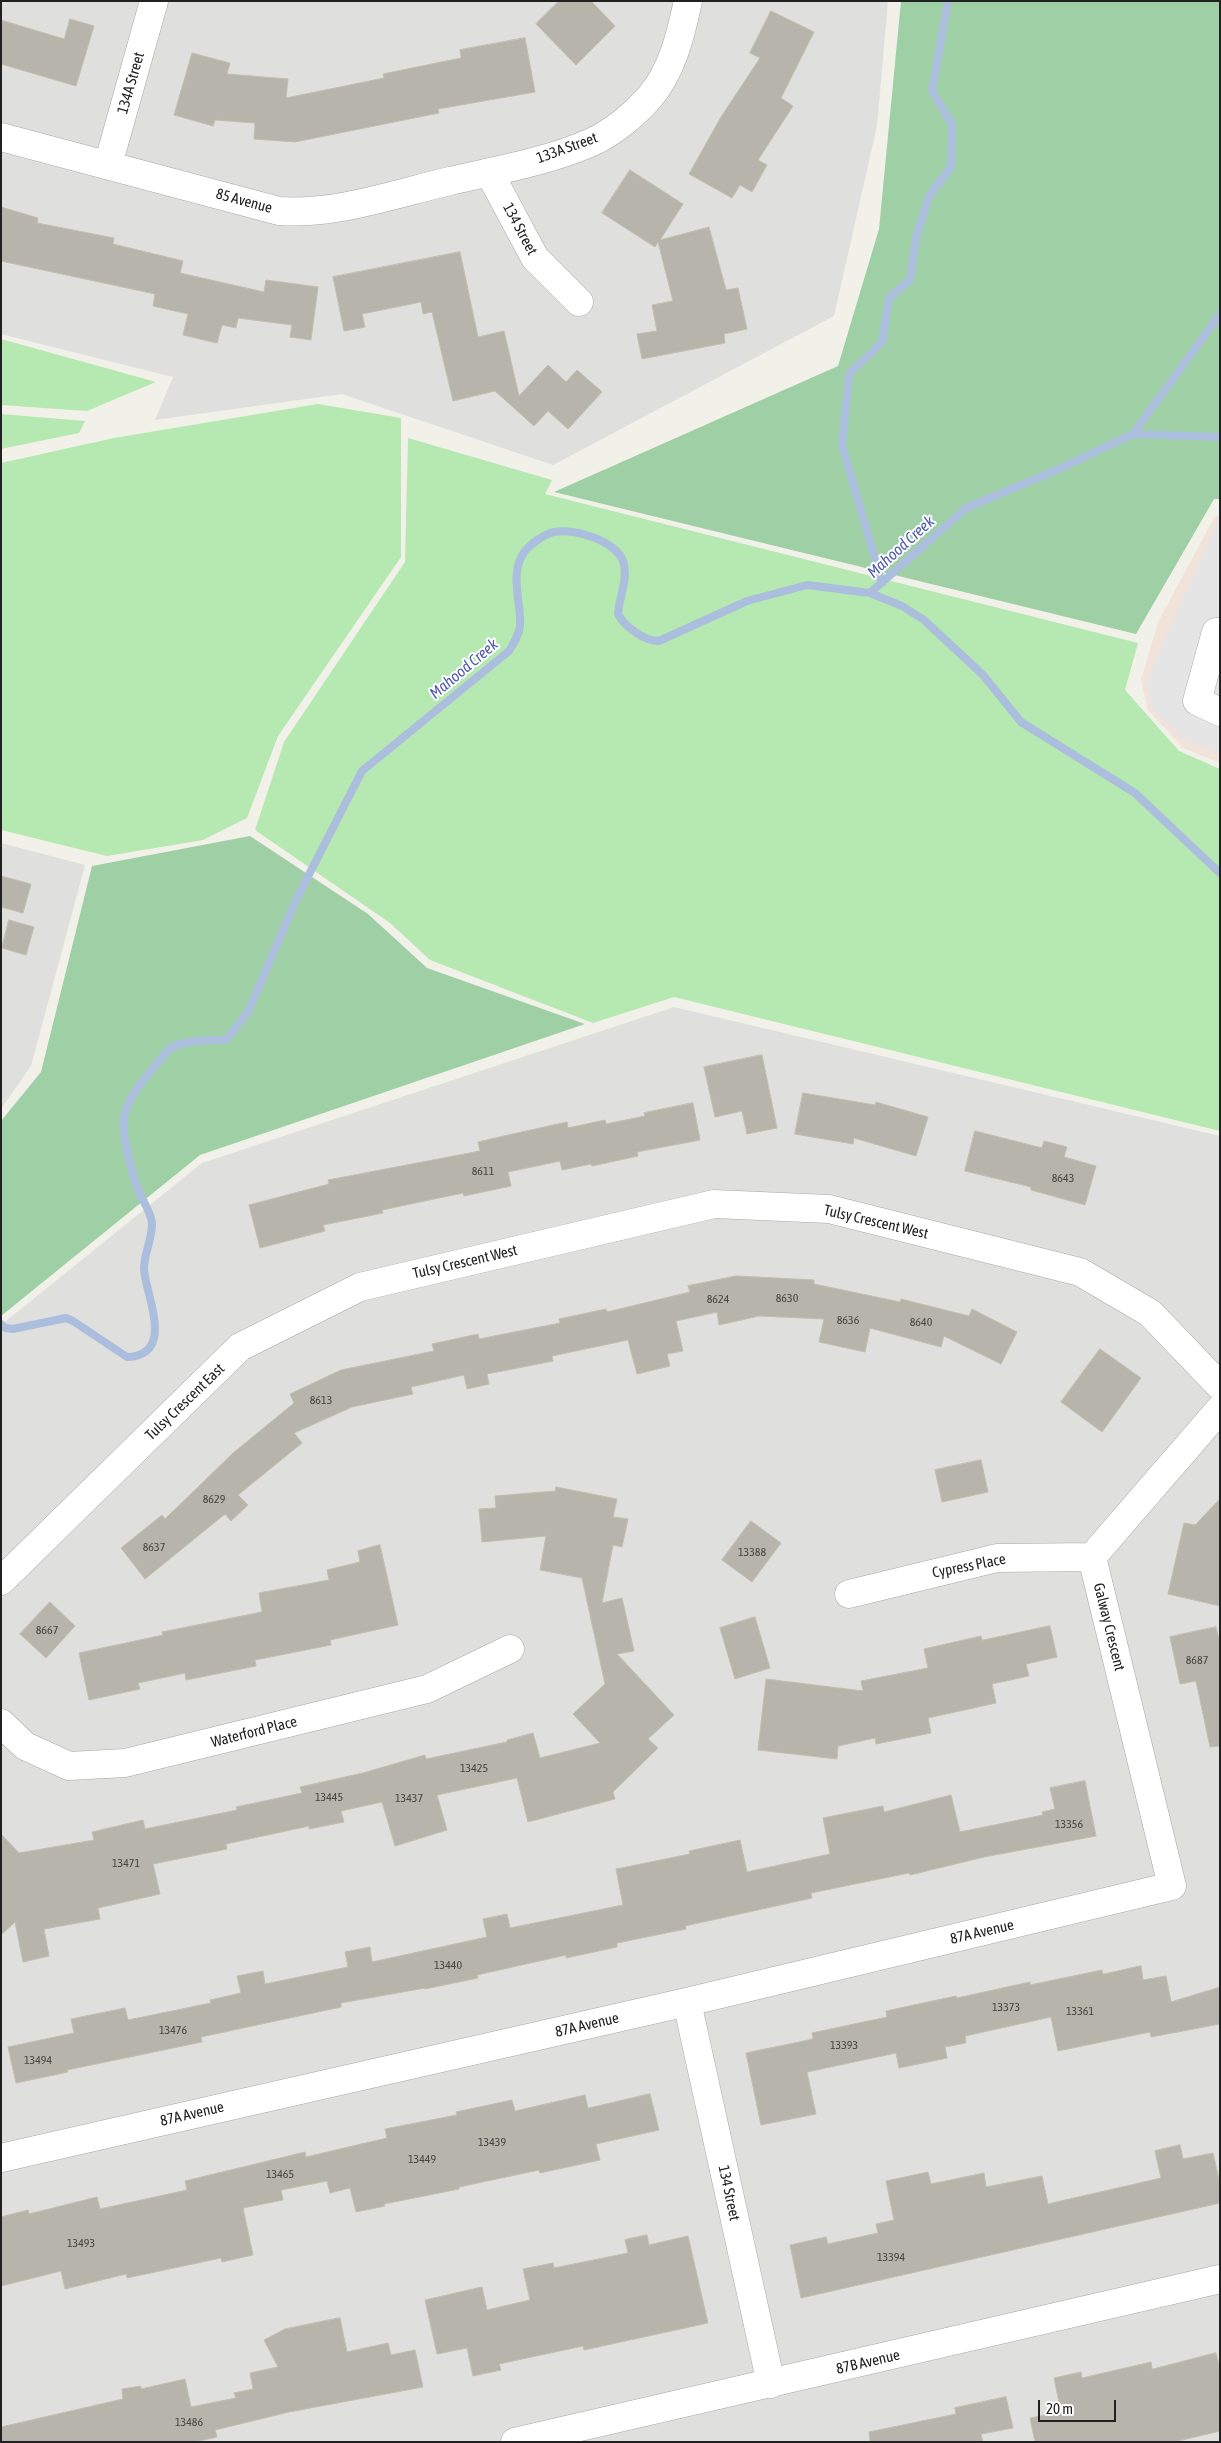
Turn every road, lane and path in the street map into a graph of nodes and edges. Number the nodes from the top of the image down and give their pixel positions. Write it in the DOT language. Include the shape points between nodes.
graph roads {
  1 [pos="154,1"];
  2 [pos="688,1"];
  3 [pos="1,137"];
  4 [pos="108,165"];
  5 [pos="489,172"];
  6 [pos="579,302"];
  7 [pos="1220,632"];
  8 [pos="1220,712"];
  9 [pos="404,1277"];
  10 [pos="1220,1386"];
  11 [pos="1220,1409"];
  12 [pos="1092,1557"];
  13 [pos="1,1581"];
  14 [pos="849,1594"];
  15 [pos="510,1649"];
  16 [pos="1,1722"];
  17 [pos="1172,1886"];
  18 [pos="687,2002"];
  19 [pos="1,2158"];
  20 [pos="1220,2279"];
  21 [pos="771,2384"];
  22 [pos="515,2442"];
  1 -- 4 [label="street, 134A Street"];
  2 -- 5 [label="street, 133A Street" via="681,33 667,68 649,98 624,121 594,141"];
  3 -- 4 [label="street, 85 Avenue"];
  4 -- 5 [label="street, 85 Avenue" via="279,211 301,212 342,207"];
  5 -- 6 [label="street, 134 Street" via="535,258"];
  7 -- 8 [label="street" via="1216,632 1197,701"];
  9 -- 10 [label="street, Tulsy Crescent West" via="714,1204 829,1209 1080,1272 1150,1313"];
  9 -- 13 [label="street, Tulsy Crescent East" via="360,1287 240,1347"];
  11 -- 12 [label="street"];
  12 -- 14 [label="street, Cypress Place" via="996,1558"];
  12 -- 17 [label="street, Galway Crescent"];
  15 -- 16 [label="street, Waterford Place" via="428,1689 125,1763 69,1766 25,1746"];
  17 -- 18 [label="street, 87A Avenue"];
  18 -- 19 [label="street, 87A Avenue"];
  18 -- 21 [label="street, 134 Street"];
  20 -- 21 [label="street, 87B Avenue"];
  21 -- 22 [label="street, 87B Avenue"];
}
